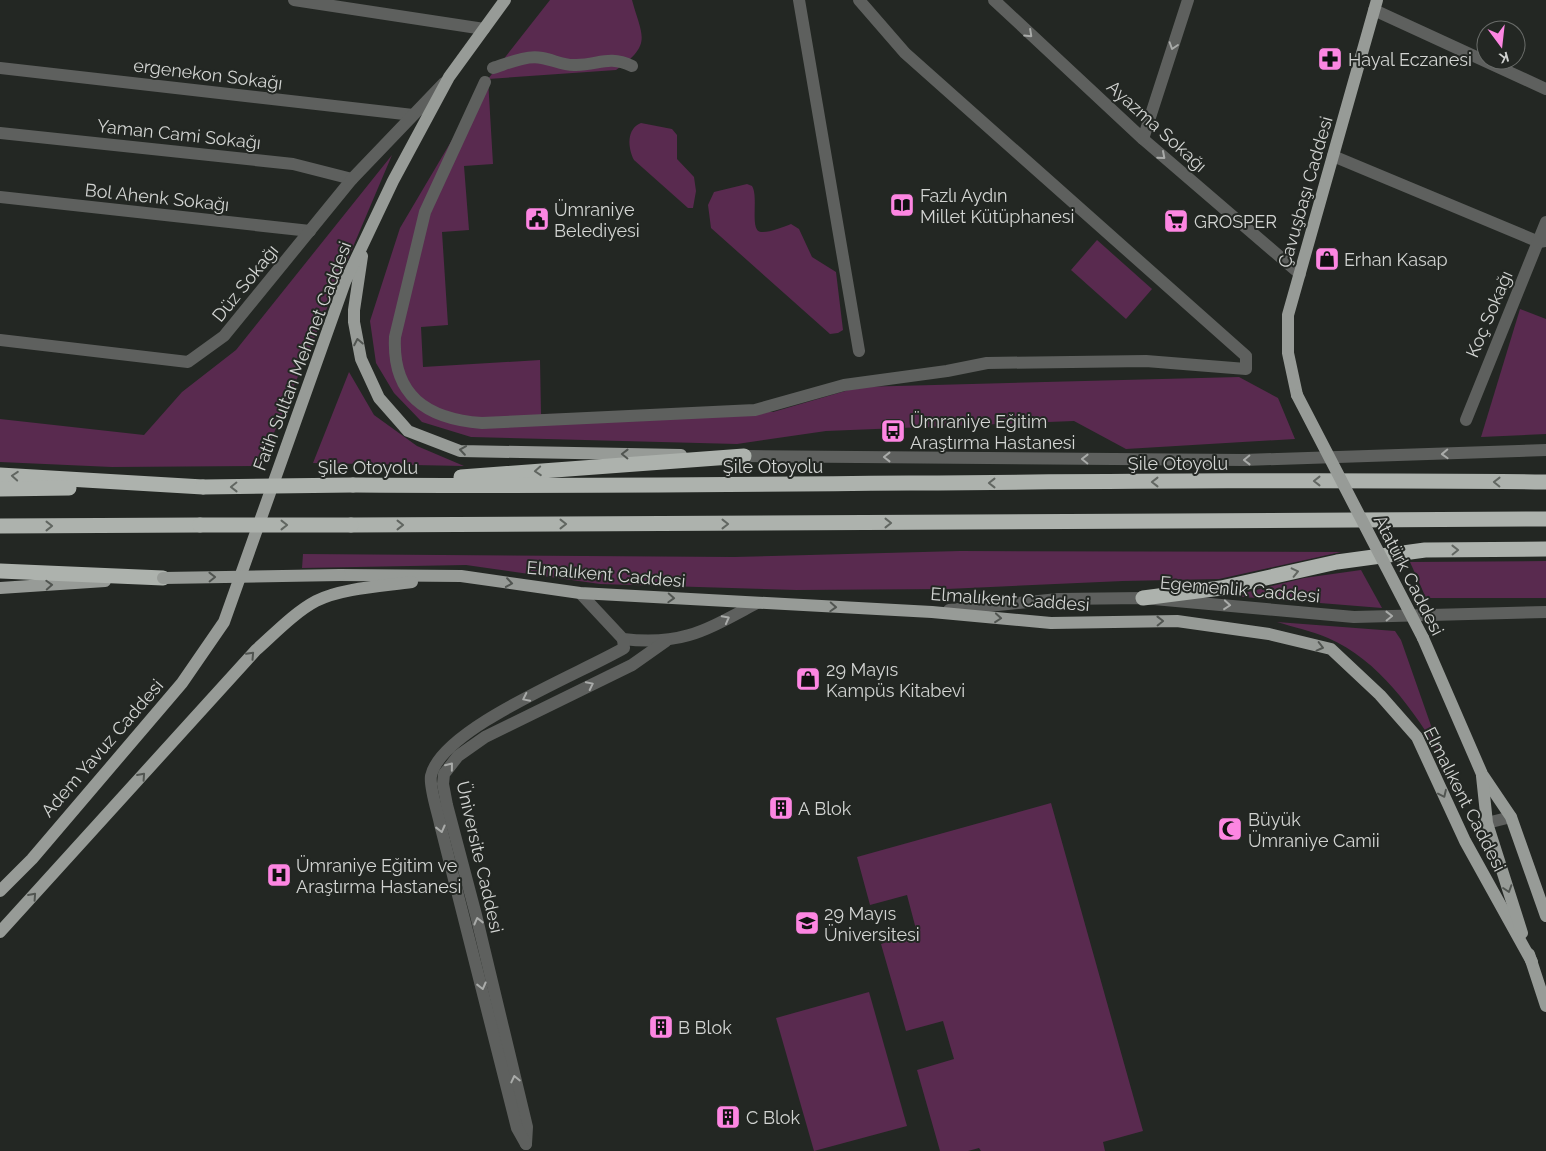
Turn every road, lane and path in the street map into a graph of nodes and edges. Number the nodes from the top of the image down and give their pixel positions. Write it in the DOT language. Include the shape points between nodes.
graph roads {
  1 [pos="294,0"];
  2 [pos="505,0"];
  3 [pos="799,0"];
  4 [pos="859,0"];
  5 [pos="1188,0"];
  6 [pos="999,2"];
  7 [pos="1375,5"];
  8 [pos="484,29"];
  9 [pos="632,66"];
  10 [pos="0,68"];
  11 [pos="493,68"];
  12 [pos="449,77"];
  13 [pos="485,82"];
  14 [pos="1546,89"];
  15 [pos="413,115"];
  16 [pos="0,133"];
  17 [pos="1143,140"];
  18 [pos="1334,156"];
  19 [pos="352,179"];
  20 [pos="0,197"];
  21 [pos="1546,222"];
  22 [pos="310,232"];
  23 [pos="1542,242"];
  24 [pos="364,243"];
  25 [pos="1300,274"];
  26 [pos="0,340"];
  27 [pos="860,351"];
  28 [pos="1297,395"];
  29 [pos="1466,420"];
  30 [pos="1546,450"];
  31 [pos="744,456"];
  32 [pos="0,475"];
  33 [pos="1546,482"];
  34 [pos="353,485"];
  35 [pos="203,487"];
  36 [pos="0,489"];
  37 [pos="1546,519"];
  38 [pos="0,526"];
  39 [pos="1546,549"];
  40 [pos="0,571"];
  41 [pos="461,576"];
  42 [pos="163,578"];
  43 [pos="0,588"];
  44 [pos="580,593"];
  45 [pos="1143,598"];
  46 [pos="757,603"];
  47 [pos="932,612"];
  48 [pos="1546,612"];
  49 [pos="224,622"];
  50 [pos="623,640"];
  51 [pos="666,641"];
  52 [pos="1482,774"];
  53 [pos="1511,817"];
  54 [pos="1487,823"];
  55 [pos="0,891"];
  56 [pos="1546,916"];
  57 [pos="0,932"];
  58 [pos="1532,962"];
  59 [pos="1546,1006"];
  60 [pos="527,1148"];
  1 -- 8 [label="street"];
  2 -- 8 [label="main road, Fatih Sultan Mehmet Caddesi"];
  3 -- 27 [label="street"];
  4 -- 13 [label="street" via="905,53 1246,356 1246,369 1146,361 987,363 844,384 755,410 482,423 463,422 435,412 409,396 402,383 394,353 395,337 425,212"];
  5 -- 17 [label="street, one-way"];
  6 -- 17 [label="street, Ayazma Sokağı, one-way"];
  7 -- 14 [label="street"];
  7 -- 18 [label="main road, Çavuşbaşı Caddesi"];
  8 -- 12 [label="main road, Fatih Sultan Mehmet Caddesi"];
  9 -- 11 [label="street" via="610,60 568,65 533,58"];
  10 -- 15 [label="street, ergenekon Sokağı"];
  12 -- 15 [label="street, Düz Sokağı"];
  12 -- 24 [label="main road, Fatih Sultan Mehmet Caddesi"];
  15 -- 19 [label="street, Düz Sokağı"];
  16 -- 19 [label="street, Yaman Cami Sokağı" via="293,164"];
  17 -- 25 [label="street, Ayazma Sokağı, one-way"];
  18 -- 23 [label="street"];
  18 -- 25 [label="main road, Çavuşbaşı Caddesi"];
  19 -- 22 [label="street, Düz Sokağı"];
  20 -- 22 [label="street, Bol Ahenk Sokağı"];
  21 -- 23 [label="street, Koç Sokağı"];
  22 -- 26 [label="street, Düz Sokağı" via="224,336 188,362"];
  23 -- 29 [label="street, Koç Sokağı" via="1498,335"];
  31 -- 24 [label="main road, one-way" via="460,451 408,431 379,398 361,359 354,310"];
  24 -- 49 [label="main road, Fatih Sultan Mehmet Caddesi" via="345,282"];
  25 -- 28 [label="main road, Çavuşbaşı Caddesi" via="1288,315 1288,353"];
  28 -- 52 [label="main road, Atatürk Caddesi, bridge" via="1423,638"];
  30 -- 31 [label="street, one-way" via="1244,460"];
  31 -- 34 [label="highway, one-way"];
  35 -- 32 [label="highway, one-way"];
  33 -- 34 [label="highway, Şile Otoyolu, one-way"];
  34 -- 35 [label="highway, Şile Otoyolu, one-way, bridge"];
  35 -- 36 [label="highway, Şile Otoyolu"];
  38 -- 37 [label="highway, one-way, bridge"];
  45 -- 39 [label="highway, one-way" via="1221,588 1337,562 1425,550"];
  40 -- 42 [label="highway"];
  42 -- 41 [label="main road, Elmalıkent Caddesi, one-way, bridge"];
  41 -- 44 [label="main road, Elmalıkent Caddesi, one-way"];
  57 -- 41 [label="main road, one-way" via="256,650 281,628 316,601 358,589"];
  43 -- 42 [label="main road, one-way"];
  44 -- 46 [label="main road, Elmalıkent Caddesi, one-way"];
  44 -- 50 [label="street"];
  45 -- 47 [label="street, Egemenlik Caddesi" via="1058,599"];
  45 -- 48 [label="street, Egemenlik Caddesi, one-way" via="1354,617"];
  46 -- 47 [label="main road, Elmalıkent Caddesi, one-way"];
  51 -- 46 [label="street, one-way" via="706,630"];
  47 -- 58 [label="main road, Elmalıkent Caddesi, one-way" via="1051,623 1177,621 1269,634 1331,649 1380,695 1417,737 1465,841"];
  49 -- 55 [label="main road, Adem Yavuz Caddesi" via="182,682 32,859"];
  50 -- 51 [label="street"];
  50 -- 60 [label="street, Üniversite Caddesi, one-way" via="624,648 493,714 464,735 439,760 431,777 517,1128"];
  60 -- 51 [label="street, Üniversite Caddesi, one-way" via="527,1127 447,805 444,774 458,756 485,737 632,665"];
  52 -- 53 [label="main road, Atatürk Caddesi"];
  52 -- 54 [label="main road, Atatürk Caddesi"];
  53 -- 54 [label="street"];
  53 -- 56 [label="main road, Atatürk Caddesi"];
  54 -- 58 [label="main road, Atatürk Caddesi, one-way"];
  58 -- 59 [label="main road, Atatürk Caddesi"];
}
